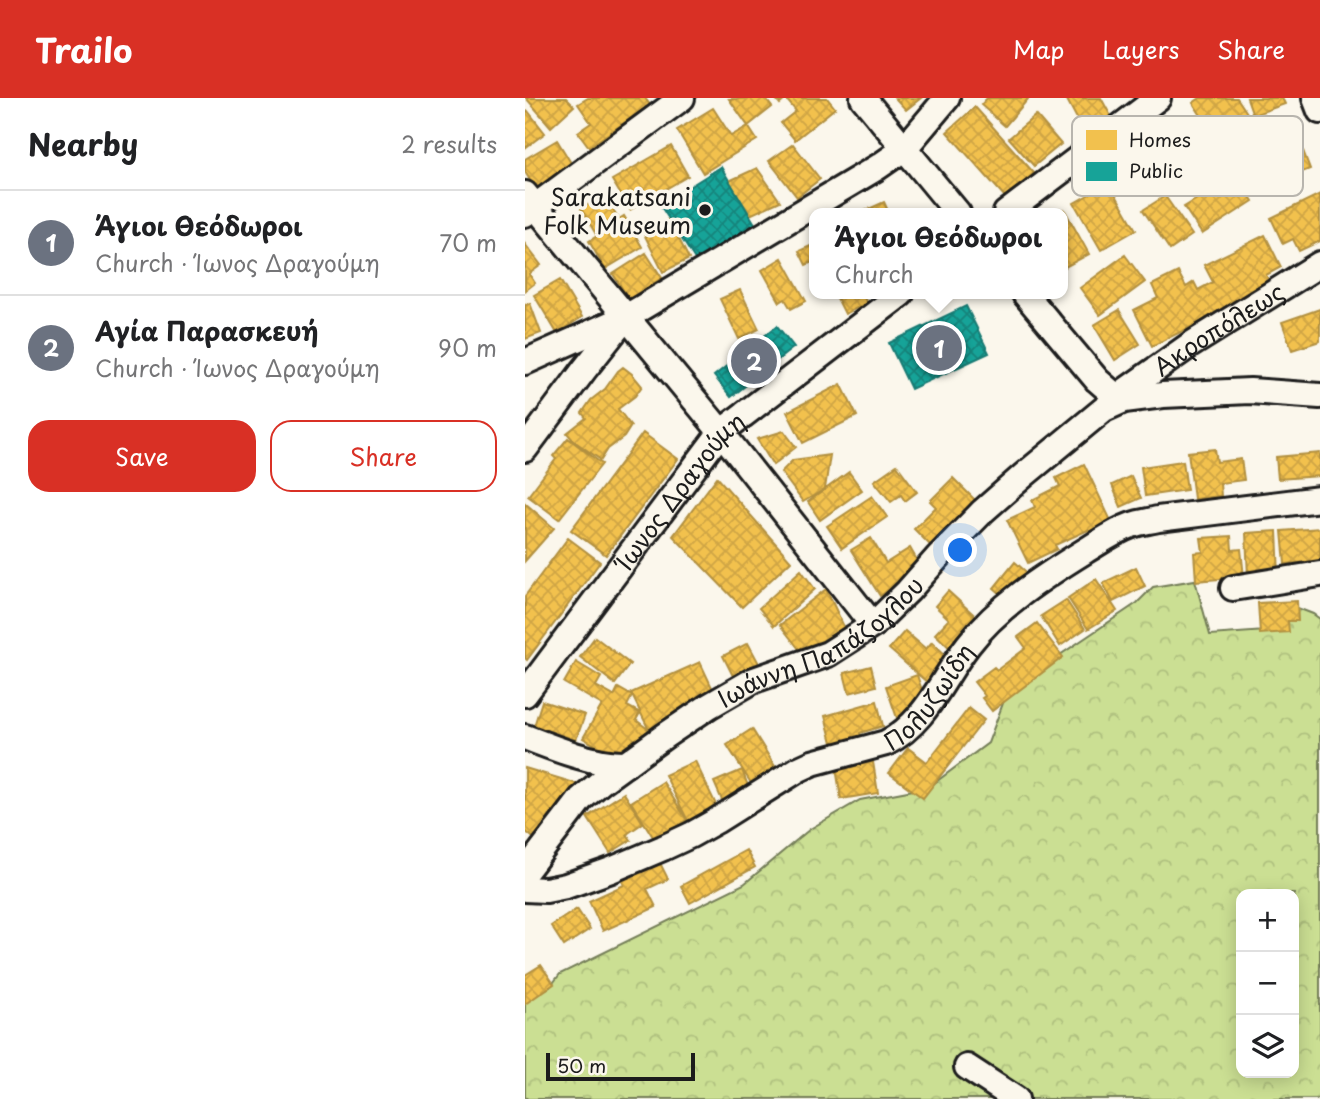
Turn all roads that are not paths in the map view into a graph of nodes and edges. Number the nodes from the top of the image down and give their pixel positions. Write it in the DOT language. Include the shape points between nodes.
graph roads {
  1 [pos="682,98"];
  2 [pos="863,98"];
  3 [pos="947,98"];
  4 [pos="1158,98"];
  5 [pos="1315,98"];
  6 [pos="1320,111"];
  7 [pos="1134,116"];
  8 [pos="904,149"];
  9 [pos="1072,163"];
  10 [pos="528,205"];
  11 [pos="809,208"];
  12 [pos="810,208"];
  13 [pos="954,208"];
  14 [pos="1013,208"];
  15 [pos="1320,264"];
  16 [pos="894,299"];
  17 [pos="1029,299"];
  18 [pos="626,317"];
  19 [pos="561,346"];
  20 [pos="525,362"];
  21 [pos="584,370"];
  22 [pos="1320,396"];
  23 [pos="1121,398"];
  24 [pos="721,432"];
  25 [pos="525,449"];
  26 [pos="1320,499"];
  27 [pos="1320,574"];
  28 [pos="1233,588"];
  29 [pos="873,625"];
  30 [pos="525,695"];
  31 [pos="525,737"];
  32 [pos="626,764"];
  33 [pos="525,872"];
  34 [pos="525,889"];
  35 [pos="967,1067"];
  36 [pos="1016,1099"];
  1 -- 10 [label="street"];
  2 -- 8 [label="street"];
  3 -- 8 [label="street"];
  4 -- 7 [label="street"];
  5 -- 6 [label="street"];
  8 -- 12 [label="street"];
  8 -- 13 [label="street"];
  9 -- 14 [label="street"];
  10 -- 18 [label="street"];
  11 -- 18 [label="street"];
  15 -- 23 [label="street, Ακροπόλεως" via="1190,345"];
  16 -- 24 [label="street, Ίωνος Δραγούμη"];
  17 -- 23 [label="street" via="1097,380"];
  18 -- 19 [label="street"];
  18 -- 21 [label="street"];
  18 -- 24 [label="street"];
  19 -- 20 [label="street"];
  19 -- 21 [label="street"];
  21 -- 25 [label="street"];
  22 -- 23 [label="street, Ιωάννη Παπάζογλου" via="1225,391"];
  23 -- 29 [label="street, Ιωάννη Παπάζογλου" via="991,504"];
  24 -- 29 [label="street"];
  24 -- 30 [label="street, Ίωνος Δραγούμη"];
  26 -- 34 [label="street, Πολυζωίδη" via="1158,519 1119,531 998,614 967,646 905,733 799,769 691,835 621,866 566,886"];
  27 -- 28 [label="street"];
  29 -- 32 [label="street, Ιωάννη Παπάζογλου" via="828,654 736,690"];
  31 -- 32 [label="street" via="590,758"];
  32 -- 33 [label="street, Ιωάννη Παπάζογλου" via="582,799"];
  35 -- 36 [label="street"];
}
